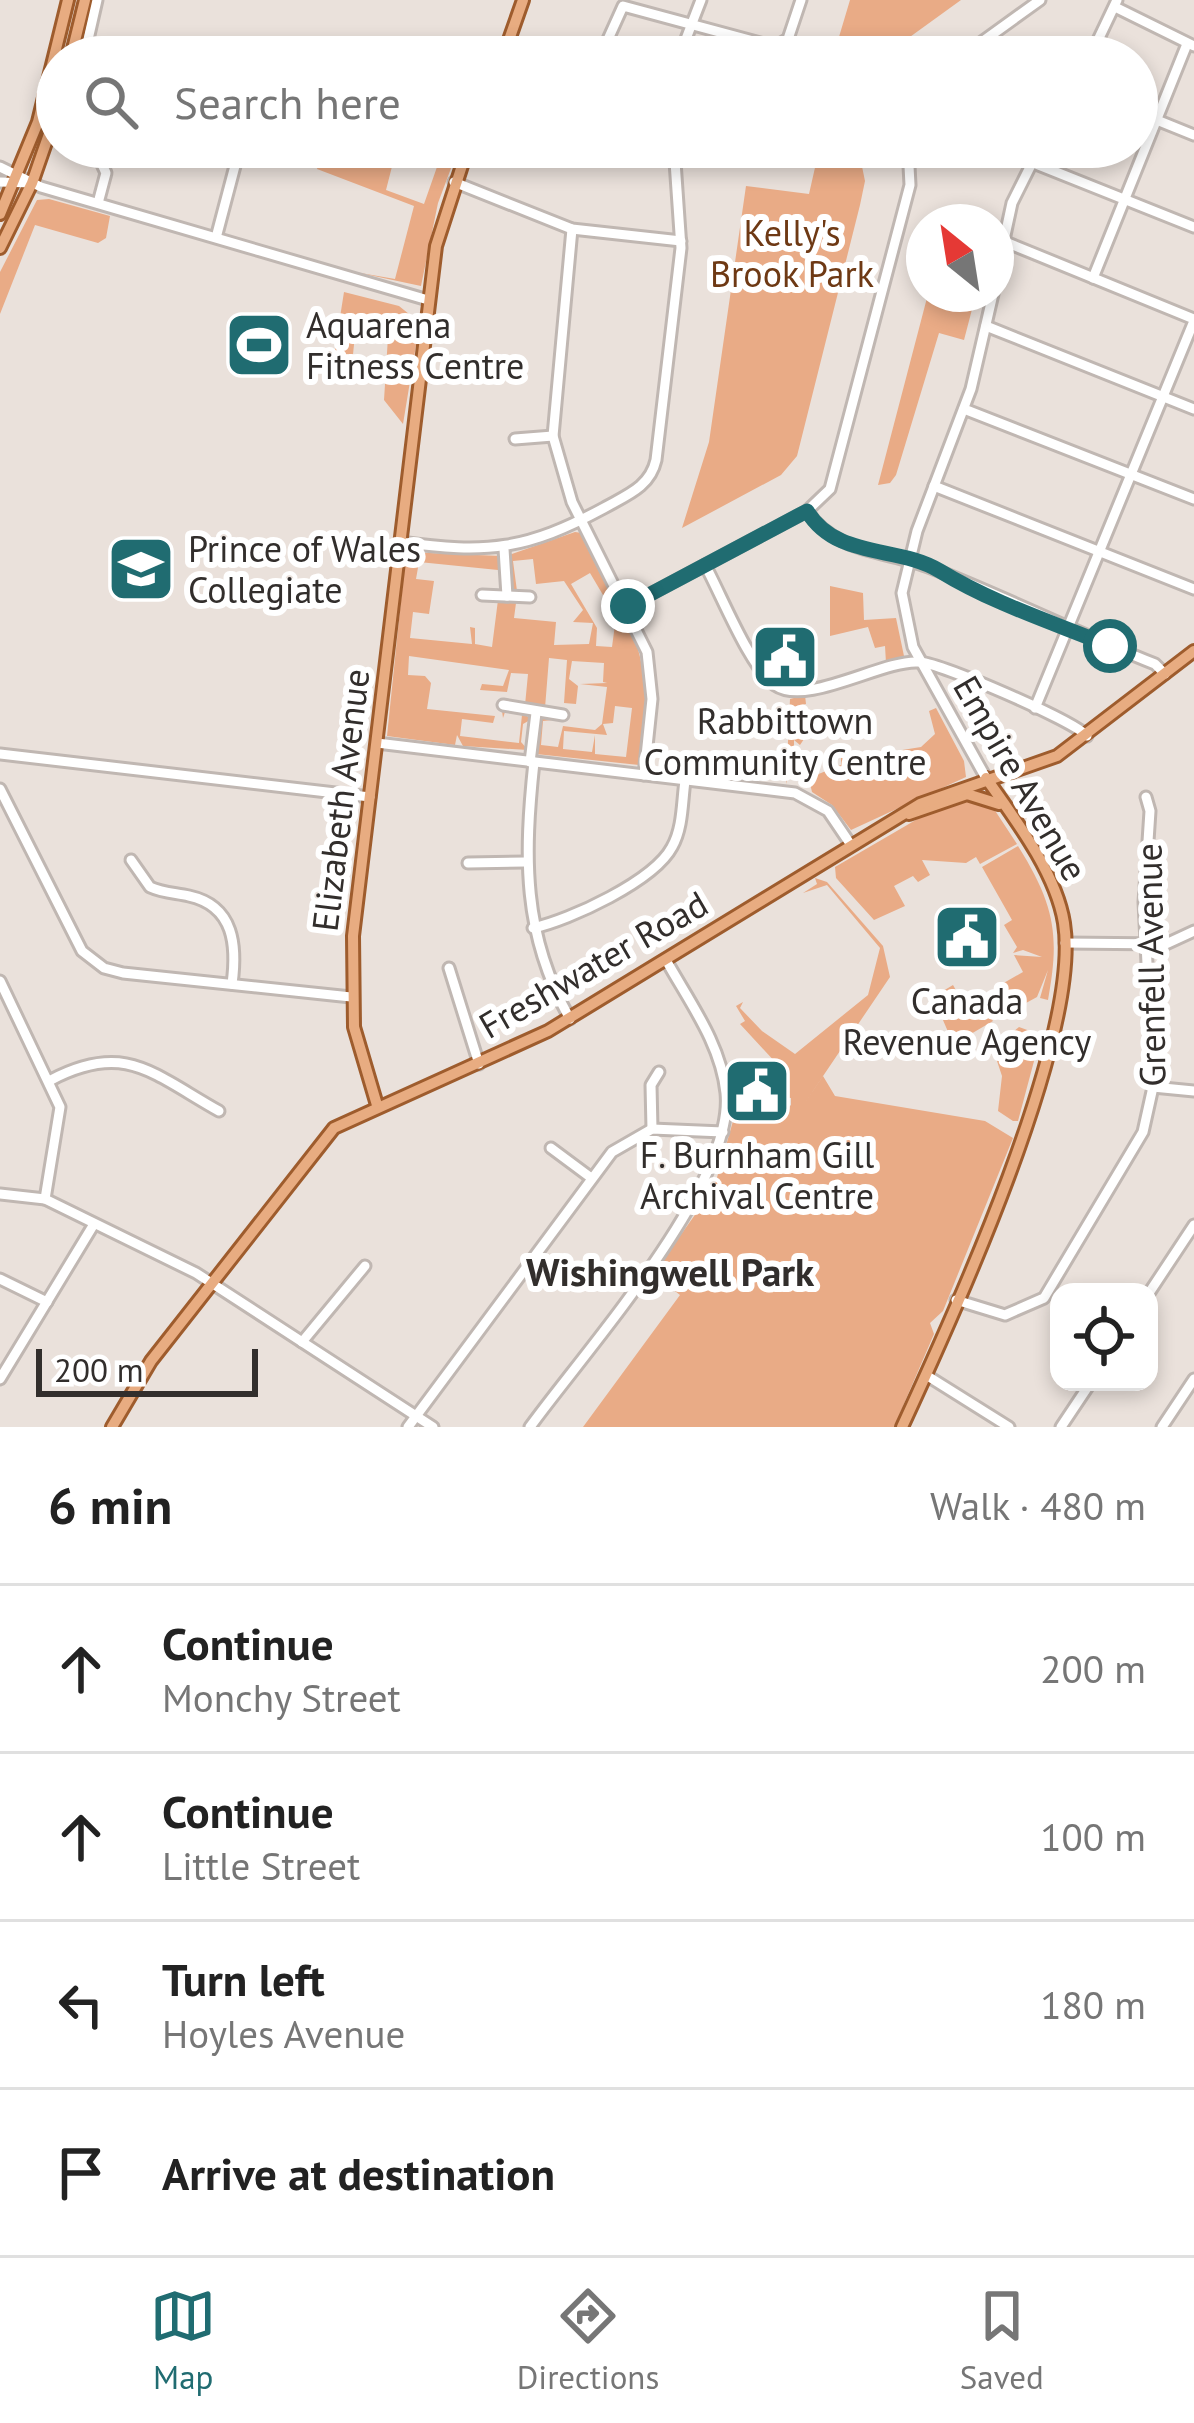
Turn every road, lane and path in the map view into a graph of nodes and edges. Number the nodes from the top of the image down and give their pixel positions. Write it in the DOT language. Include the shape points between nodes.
graph roads {
  1 [pos="68,0"];
  2 [pos="85,0"];
  3 [pos="98,0"];
  4 [pos="524,0"];
  5 [pos="701,0"];
  6 [pos="801,0"];
  7 [pos="1040,0"];
  8 [pos="1116,3"];
  9 [pos="692,25"];
  10 [pos="60,36"];
  11 [pos="76,36"];
  12 [pos="89,36"];
  13 [pos="511,36"];
  14 [pos="609,36"];
  15 [pos="688,36"];
  16 [pos="734,36"];
  17 [pos="789,36"];
  18 [pos="990,36"];
  19 [pos="1100,36"];
  20 [pos="1190,45"];
  21 [pos="1158,114"];
  22 [pos="1158,121"];
  23 [pos="36,126"];
  24 [pos="1194,135"];
  25 [pos="0,167"];
  26 [pos="37,168"];
  27 [pos="104,168"];
  28 [pos="234,168"];
  29 [pos="460,168"];
  30 [pos="676,168"];
  31 [pos="909,168"];
  32 [pos="1028,168"];
  33 [pos="1045,168"];
  34 [pos="1136,168"];
  35 [pos="20,173"];
  36 [pos="0,182"];
  37 [pos="454,182"];
  38 [pos="32,183"];
  39 [pos="14,187"];
  40 [pos="1124,200"];
  41 [pos="98,203"];
  42 [pos="1014,209"];
  43 [pos="0,214"];
  44 [pos="1194,226"];
  45 [pos="572,229"];
  46 [pos="217,234"];
  47 [pos="681,241"];
  48 [pos="1014,246"];
  49 [pos="0,248"];
  50 [pos="1093,278"];
  51 [pos="428,300"];
  52 [pos="989,312"];
  53 [pos="1194,320"];
  54 [pos="986,326"];
  55 [pos="1163,397"];
  56 [pos="964,409"];
  57 [pos="1194,409"];
  58 [pos="553,436"];
  59 [pos="514,440"];
  60 [pos="1132,476"];
  61 [pos="934,486"];
  62 [pos="1194,500"];
  63 [pos="807,511"];
  64 [pos="581,521"];
  65 [pos="400,542"];
  66 [pos="504,549"];
  67 [pos="1101,554"];
  68 [pos="907,560"];
  69 [pos="705,565"];
  70 [pos="1194,589"];
  71 [pos="482,595"];
  72 [pos="507,596"];
  73 [pos="530,596"];
  74 [pos="628,606"];
  75 [pos="1071,631"];
  76 [pos="1194,652"];
  77 [pos="920,662"];
  78 [pos="1166,674"];
  79 [pos="503,705"];
  80 [pos="1035,708"];
  81 [pos="536,712"];
  82 [pos="563,715"];
  83 [pos="1087,736"];
  84 [pos="377,743"];
  85 [pos="0,754"];
  86 [pos="532,762"];
  87 [pos="644,775"];
  88 [pos="986,778"];
  89 [pos="685,781"];
  90 [pos="0,789"];
  91 [pos="370,797"];
  92 [pos="1146,797"];
  93 [pos="1006,810"];
  94 [pos="904,815"];
  95 [pos="851,845"];
  96 [pos="131,860"];
  97 [pos="525,862"];
  98 [pos="468,863"];
  99 [pos="532,928"];
  100 [pos="1194,931"];
  101 [pos="1065,943"];
  102 [pos="1146,944"];
  103 [pos="666,961"];
  104 [pos="449,968"];
  105 [pos="0,982"];
  106 [pos="232,984"];
  107 [pos="351,997"];
  108 [pos="570,1018"];
  109 [pos="479,1064"];
  110 [pos="659,1072"];
  111 [pos="51,1080"];
  112 [pos="1153,1088"];
  113 [pos="1194,1091"];
  114 [pos="377,1105"];
  115 [pos="219,1111"];
  116 [pos="652,1129"];
  117 [pos="723,1132"];
  118 [pos="551,1148"];
  119 [pos="590,1177"];
  120 [pos="0,1194"];
  121 [pos="45,1199"];
  122 [pos="94,1225"];
  123 [pos="1194,1225"];
  124 [pos="364,1266"];
  125 [pos="0,1279"];
  126 [pos="211,1283"];
  127 [pos="1156,1283"];
  128 [pos="956,1300"];
  129 [pos="47,1302"];
  130 [pos="302,1342"];
  131 [pos="926,1375"];
  132 [pos="0,1379"];
  133 [pos="1194,1379"];
  134 [pos="1085,1391"];
  135 [pos="411,1422"];
  136 [pos="112,1427"];
  137 [pos="433,1427"];
  138 [pos="530,1427"];
  139 [pos="902,1427"];
  140 [pos="1009,1427"];
  141 [pos="1061,1427"];
  142 [pos="1162,1427"];
  1 -- 10 [label="main road"];
  2 -- 11 [label="main road"];
  3 -- 12 [label="street"];
  4 -- 13 [label="main road"];
  5 -- 9 [label="street"];
  6 -- 17 [label="street"];
  7 -- 18 [label="street"];
  8 -- 19 [label="street"];
  8 -- 20 [label="street"];
  9 -- 14 [label="street" via="620,8"];
  9 -- 15 [label="street"];
  9 -- 16 [label="street"];
  20 -- 21 [label="street"];
  22 -- 24 [label="street"];
  23 -- 35 [label="main road"];
  25 -- 35 [label="street"];
  26 -- 38 [label="main road"];
  27 -- 41 [label="street"];
  28 -- 46 [label="street"];
  29 -- 37 [label="main road, Elizabeth Avenue"];
  30 -- 47 [label="street"];
  31 -- 63 [label="street" via="837,473"];
  32 -- 42 [label="street"];
  33 -- 40 [label="street"];
  34 -- 40 [label="street"];
  35 -- 38 [label="street"];
  35 -- 39 [label="main road"];
  36 -- 39 [label="street"];
  37 -- 45 [label="street"];
  37 -- 51 [label="main road, Elizabeth Avenue"];
  38 -- 39 [label="street"];
  38 -- 41 [label="street"];
  38 -- 49 [label="main road"];
  39 -- 43 [label="main road"];
  40 -- 44 [label="street"];
  40 -- 50 [label="street"];
  41 -- 46 [label="street"];
  45 -- 47 [label="street"];
  45 -- 58 [label="street"];
  46 -- 51 [label="street"];
  47 -- 64 [label="street" via="653,472"];
  48 -- 50 [label="street"];
  50 -- 53 [label="street"];
  51 -- 65 [label="main road, Elizabeth Avenue"];
  52 -- 54 [label="street, Empire Avenue"];
  53 -- 55 [label="street"];
  54 -- 55 [label="street"];
  54 -- 56 [label="street, Empire Avenue"];
  55 -- 57 [label="street"];
  55 -- 60 [label="street"];
  56 -- 60 [label="street"];
  56 -- 61 [label="street, Empire Avenue"];
  58 -- 59 [label="street"];
  58 -- 64 [label="street"];
  60 -- 62 [label="street"];
  60 -- 67 [label="street"];
  61 -- 67 [label="street"];
  61 -- 68 [label="street, Empire Avenue"];
  63 -- 68 [label="street" via="839,539"];
  63 -- 69 [label="street"];
  64 -- 66 [label="street"];
  64 -- 74 [label="street"];
  65 -- 66 [label="street"];
  65 -- 84 [label="main road, Elizabeth Avenue"];
  66 -- 72 [label="street"];
  67 -- 70 [label="street"];
  67 -- 75 [label="street"];
  68 -- 75 [label="street"];
  68 -- 77 [label="street, Empire Avenue" via="902,613"];
  69 -- 74 [label="street"];
  69 -- 77 [label="street" via="778,687 801,690"];
  71 -- 72 [label="street"];
  72 -- 73 [label="street"];
  74 -- 87 [label="street" via="651,672"];
  75 -- 78 [label="street"];
  75 -- 80 [label="street"];
  76 -- 78 [label="main road, Freshwater Road"];
  77 -- 80 [label="street"];
  77 -- 88 [label="street, Empire Avenue"];
  78 -- 83 [label="main road, Freshwater Road"];
  79 -- 81 [label="street"];
  80 -- 83 [label="street"];
  81 -- 82 [label="street"];
  81 -- 86 [label="street"];
  83 -- 88 [label="main road, Freshwater Road" via="1047,761"];
  84 -- 86 [label="street"];
  84 -- 91 [label="main road, Elizabeth Avenue"];
  85 -- 91 [label="street"];
  86 -- 87 [label="street"];
  86 -- 97 [label="street"];
  87 -- 89 [label="street"];
  88 -- 93 [label="main road, Empire Avenue"];
  88 -- 94 [label="main road, Freshwater Road"];
  89 -- 95 [label="street" via="809,798"];
  89 -- 99 [label="street" via="678,834 664,859 580,912"];
  90 -- 106 [label="street" via="88,958 113,971"];
  91 -- 107 [label="main road, Elizabeth Avenue"];
  92 -- 102 [label="street, Grenfell Avenue"];
  93 -- 94 [label="main road" via="968,794"];
  93 -- 101 [label="main road, Empire Avenue" via="1053,887"];
  94 -- 95 [label="main road, Freshwater Road"];
  95 -- 103 [label="main road, Freshwater Road"];
  96 -- 106 [label="street" via="146,884 202,900 222,915 235,942"];
  97 -- 98 [label="street"];
  97 -- 99 [label="street"];
  99 -- 108 [label="street"];
  100 -- 102 [label="street"];
  101 -- 102 [label="street"];
  101 -- 128 [label="main road, Empire Avenue" via="1034,1101"];
  102 -- 112 [label="street, Grenfell Avenue"];
  103 -- 108 [label="main road, Freshwater Road"];
  103 -- 117 [label="street" via="719,1062"];
  104 -- 109 [label="street"];
  105 -- 111 [label="street"];
  106 -- 107 [label="street"];
  107 -- 114 [label="main road, Elizabeth Avenue"];
  108 -- 109 [label="main road, Freshwater Road"];
  109 -- 114 [label="main road, Freshwater Road"];
  110 -- 116 [label="street" via="651,1084"];
  111 -- 115 [label="street" via="115,1060"];
  111 -- 121 [label="street" via="61,1117"];
  112 -- 113 [label="street"];
  112 -- 128 [label="street, Grenfell Avenue" via="1140,1141 1044,1298 1005,1315"];
  114 -- 126 [label="main road, Freshwater Road" via="313,1148"];
  116 -- 117 [label="street"];
  116 -- 119 [label="street" via="612,1152"];
  117 -- 138 [label="street" via="700,1192"];
  118 -- 119 [label="street"];
  119 -- 135 [label="street"];
  120 -- 121 [label="street"];
  121 -- 122 [label="street"];
  122 -- 126 [label="street"];
  122 -- 129 [label="street"];
  123 -- 127 [label="street"];
  124 -- 130 [label="street"];
  125 -- 129 [label="street"];
  126 -- 130 [label="street"];
  126 -- 136 [label="main road, Freshwater Road"];
  128 -- 131 [label="main road, Empire Avenue"];
  129 -- 132 [label="street"];
  130 -- 135 [label="street"];
  131 -- 139 [label="main road, Empire Avenue"];
  131 -- 140 [label="street"];
  133 -- 142 [label="street"];
  134 -- 141 [label="street"];
  135 -- 137 [label="street"];
}
